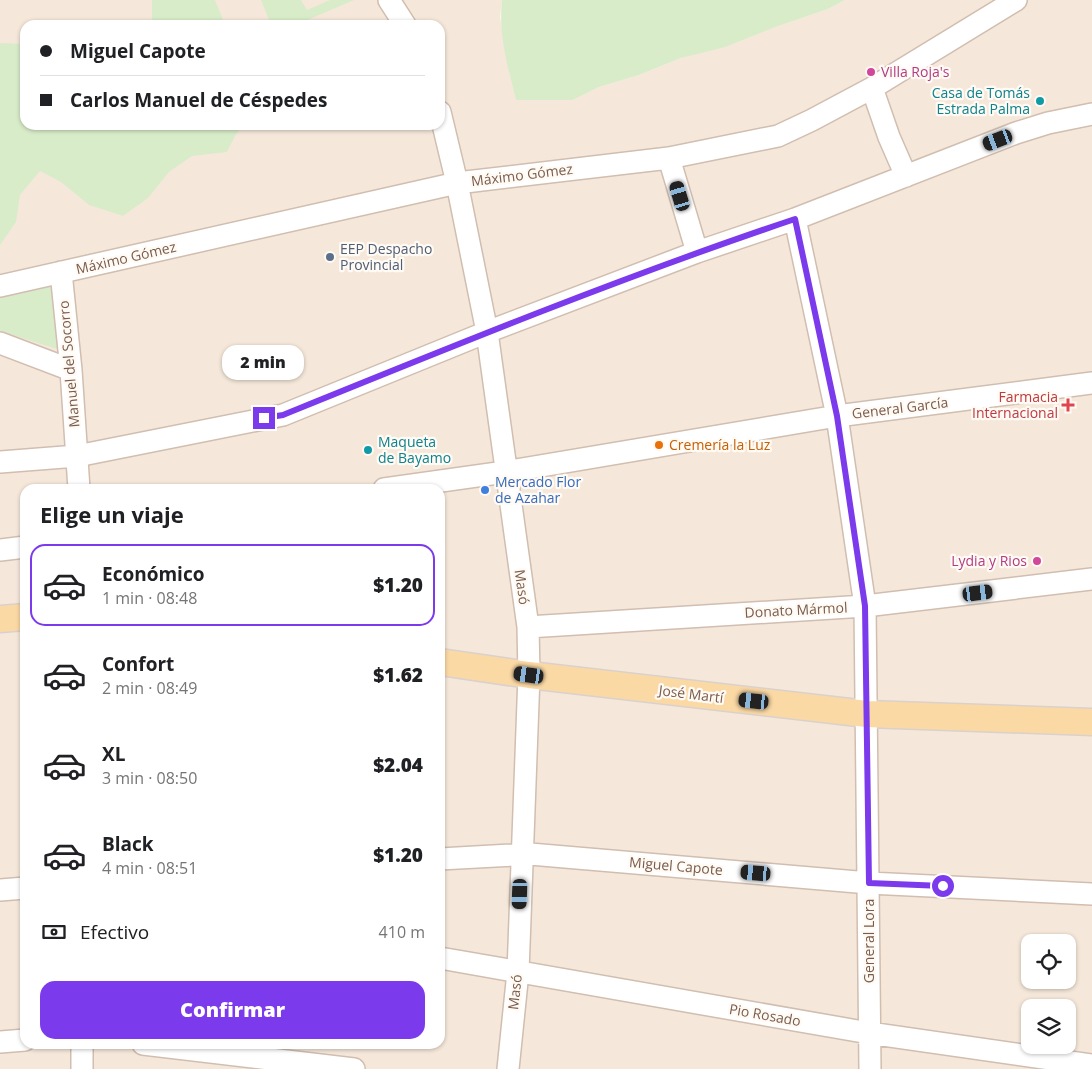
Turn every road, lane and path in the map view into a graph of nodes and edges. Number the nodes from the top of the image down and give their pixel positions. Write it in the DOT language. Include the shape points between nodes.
graph roads {
  1 [pos="389,0"];
  2 [pos="1016,0"];
  3 [pos="401,20"];
  4 [pos="872,88"];
  5 [pos="1092,114"];
  6 [pos="444,130"];
  7 [pos="669,158"];
  8 [pos="906,176"];
  9 [pos="457,183"];
  10 [pos="795,219"];
  11 [pos="697,252"];
  12 [pos="62,272"];
  13 [pos="0,286"];
  14 [pos="486,332"];
  15 [pos="0,344"];
  16 [pos="71,370"];
  17 [pos="1092,383"];
  18 [pos="837,416"];
  19 [pos="77,456"];
  20 [pos="0,462"];
  21 [pos="505,472"];
  22 [pos="79,484"];
  23 [pos="420,484"];
  24 [pos="20,548"];
  25 [pos="0,550"];
  26 [pos="1092,579"];
  27 [pos="865,606"];
  28 [pos="20,617"];
  29 [pos="0,619"];
  30 [pos="528,627"];
  31 [pos="445,663"];
  32 [pos="529,675"];
  33 [pos="867,714"];
  34 [pos="1092,722"];
  35 [pos="521,854"];
  36 [pos="445,859"];
  37 [pos="869,883"];
  38 [pos="20,888"];
  39 [pos="0,890"];
  40 [pos="1092,894"];
  41 [pos="445,959"];
  42 [pos="518,972"];
  43 [pos="869,1032"];
  44 [pos="20,1040"];
  45 [pos="0,1042"];
  46 [pos="82,1049"];
  47 [pos="185,1049"];
  48 [pos="1092,1066"];
  49 [pos="82,1069"];
  50 [pos="354,1069"];
  51 [pos="508,1069"];
  52 [pos="870,1069"];
  1 -- 3 [label="street"];
  2 -- 4 [label="street, Máximo Gómez"];
  4 -- 7 [label="street, Máximo Gómez" via="778,136"];
  4 -- 8 [label="street"];
  5 -- 8 [label="street" via="1016,133"];
  6 -- 9 [label="street, Masó"];
  7 -- 9 [label="street, Máximo Gómez"];
  7 -- 11 [label="street"];
  8 -- 10 [label="street"];
  9 -- 12 [label="street, Máximo Gómez"];
  9 -- 14 [label="street, Masó"];
  10 -- 11 [label="street"];
  10 -- 18 [label="street, General Lora"];
  11 -- 14 [label="street"];
  12 -- 13 [label="street, Máximo Gómez"];
  12 -- 16 [label="street, Manuel del Socorro"];
  14 -- 19 [label="street" via="283,415"];
  14 -- 21 [label="street, Masó"];
  15 -- 16 [label="street"];
  16 -- 19 [label="street, Manuel del Socorro"];
  17 -- 18 [label="street, General García"];
  18 -- 21 [label="street, General García"];
  18 -- 27 [label="street, General Lora"];
  19 -- 20 [label="street"];
  19 -- 22 [label="street, Manuel del Socorro"];
  21 -- 23 [label="street, General García"];
  21 -- 30 [label="street, Masó"];
  24 -- 25 [label="street"];
  26 -- 27 [label="street, Donato Mármol"];
  27 -- 30 [label="street, Donato Mármol"];
  27 -- 33 [label="street, General Lora"];
  28 -- 29 [label="main road"];
  30 -- 32 [label="street, Masó"];
  31 -- 32 [label="main road, José Martí"];
  32 -- 33 [label="main road, José Martí"];
  32 -- 35 [label="street, Masó"];
  33 -- 34 [label="main road, José Martí"];
  33 -- 37 [label="street, General Lora"];
  35 -- 36 [label="street, Miguel Capote"];
  35 -- 37 [label="street, Miguel Capote"];
  35 -- 42 [label="street, Masó"];
  37 -- 40 [label="street, Miguel Capote"];
  37 -- 43 [label="street, General Lora"];
  38 -- 39 [label="street"];
  41 -- 42 [label="street, Pio Rosado"];
  42 -- 43 [label="street, Pio Rosado"];
  42 -- 51 [label="street, Masó"];
  43 -- 48 [label="street, Pio Rosado"];
  43 -- 52 [label="street, General Lora"];
  44 -- 45 [label="street"];
  46 -- 49 [label="street"];
  47 -- 50 [label="street"];
}
